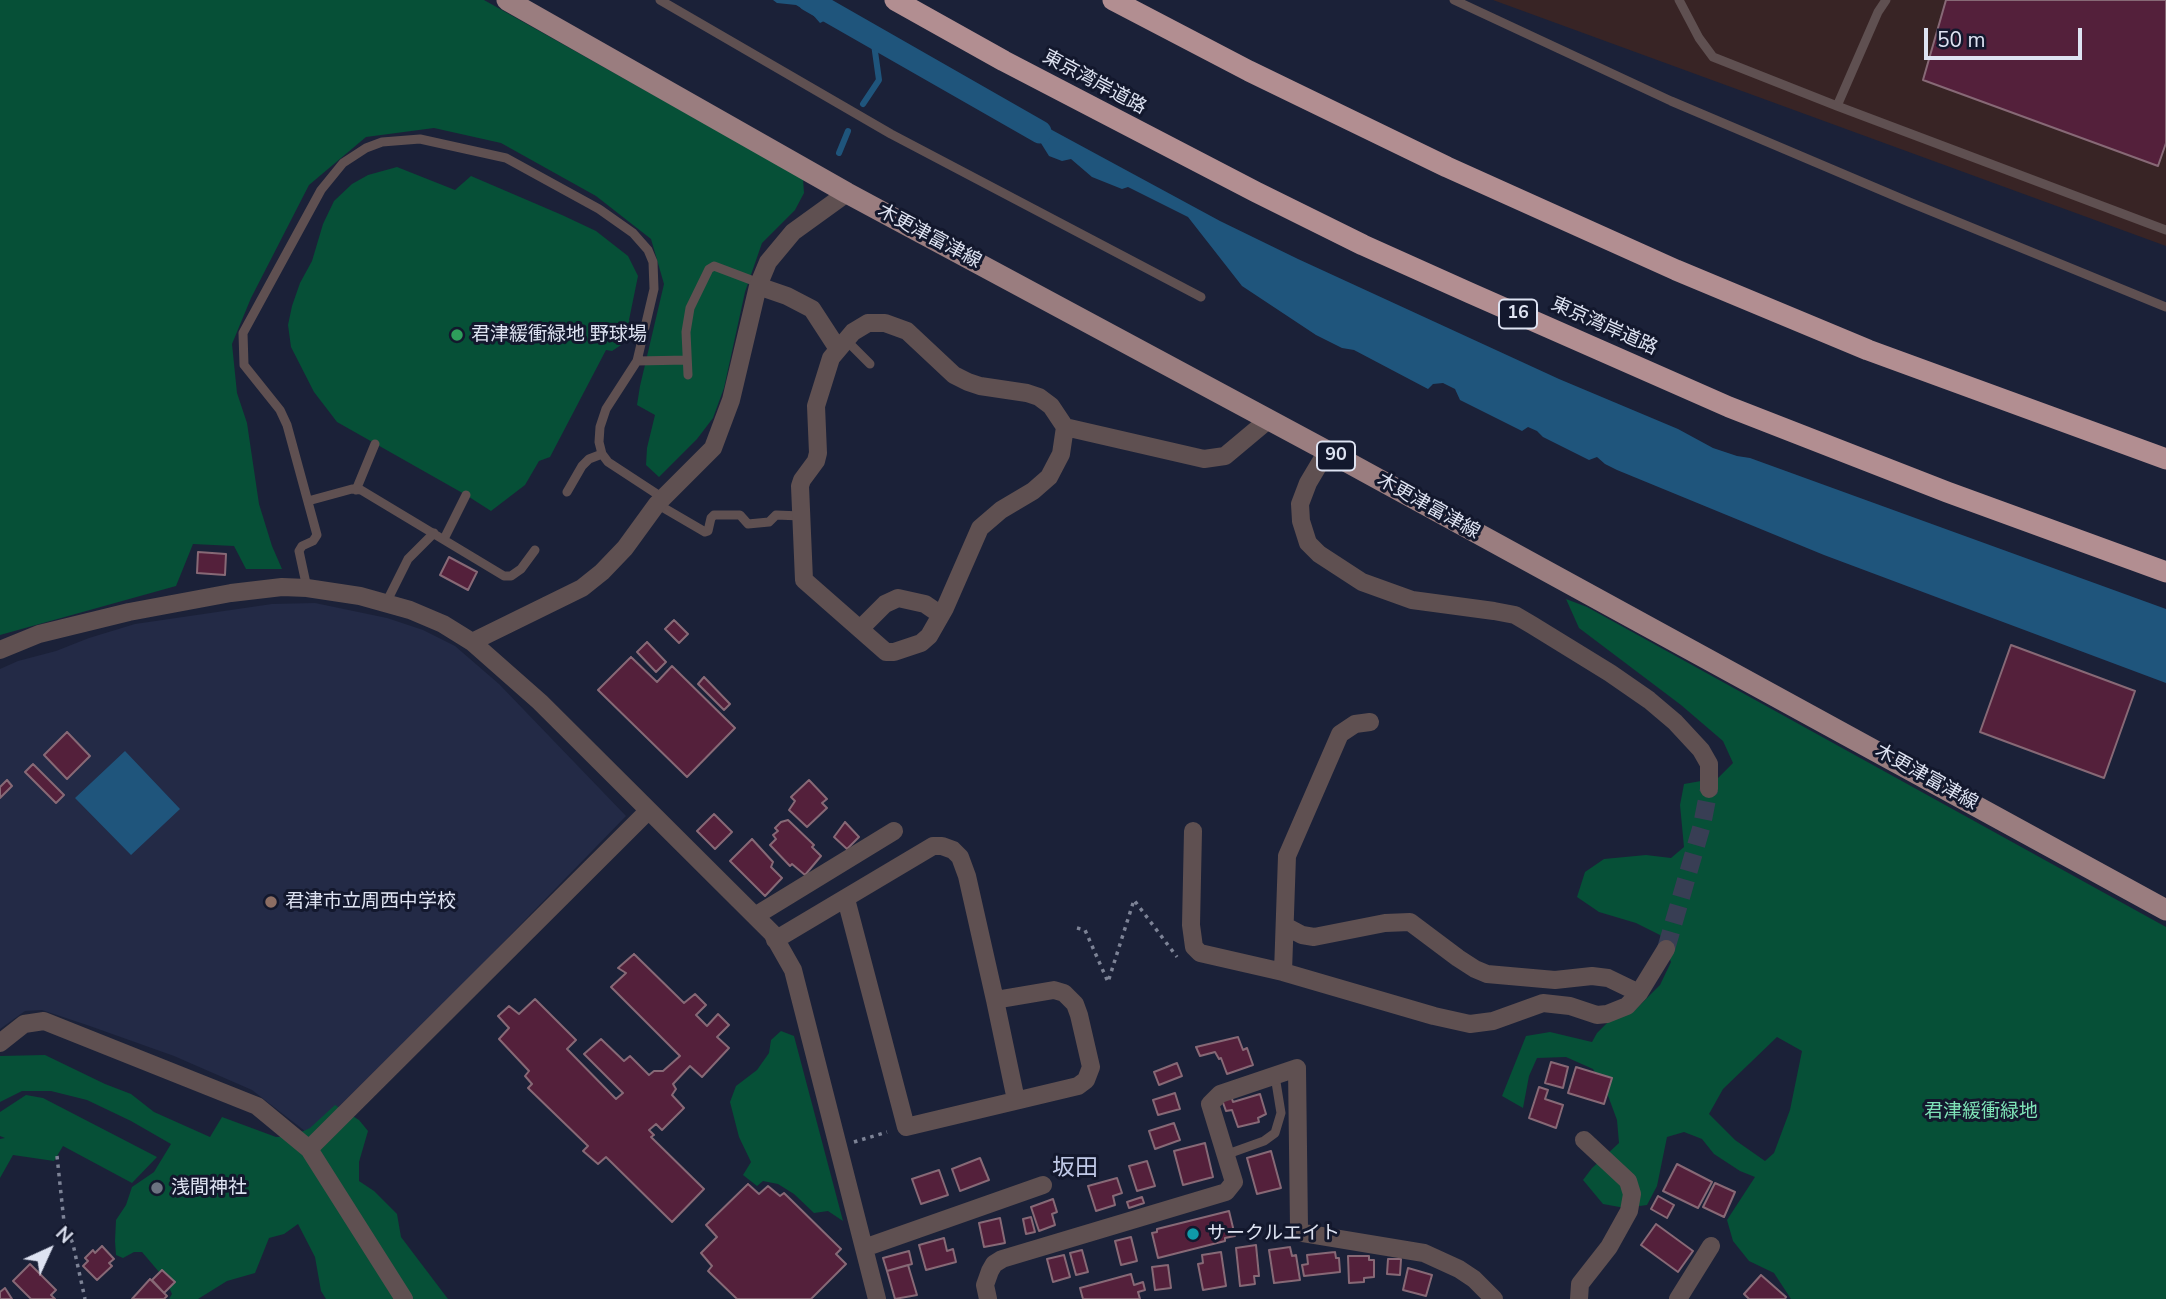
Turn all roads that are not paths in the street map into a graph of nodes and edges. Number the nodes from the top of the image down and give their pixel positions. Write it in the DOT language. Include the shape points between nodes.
graph roads {
  1 [pos="507,0"];
  2 [pos="660,0"];
  3 [pos="895,0"];
  4 [pos="1113,0"];
  5 [pos="1454,0"];
  6 [pos="1679,0"];
  7 [pos="1886,0"];
  8 [pos="1837,106"];
  9 [pos="847,193"];
  10 [pos="2166,230"];
  11 [pos="759,285"];
  12 [pos="1201,297"];
  13 [pos="2166,307"];
  14 [pos="840,346"];
  15 [pos="687,360"];
  16 [pos="637,361"];
  17 [pos="870,364"];
  18 [pos="688,375"];
  19 [pos="1268,419"];
  20 [pos="1065,426"];
  21 [pos="375,444"];
  22 [pos="1327,451"];
  23 [pos="602,454"];
  24 [pos="2166,459"];
  25 [pos="356,490"];
  26 [pos="567,492"];
  27 [pos="466,495"];
  28 [pos="308,501"];
  29 [pos="660,501"];
  30 [pos="801,516"];
  31 [pos="434,533"];
  32 [pos="444,539"];
  33 [pos="534,550"];
  34 [pos="2166,572"];
  35 [pos="307,588"];
  36 [pos="386,603"];
  37 [pos="941,615"];
  38 [pos="860,629"];
  39 [pos="472,642"];
  40 [pos="0,650"];
  41 [pos="1370,722"];
  42 [pos="1709,789"];
  43 [pos="648,811"];
  44 [pos="894,831"];
  45 [pos="1194,831"];
  46 [pos="846,898"];
  47 [pos="2166,910"];
  48 [pos="755,916"];
  49 [pos="1284,926"];
  50 [pos="775,940"];
  51 [pos="1666,949"];
  52 [pos="1283,972"];
  53 [pos="1639,993"];
  54 [pos="995,1000"];
  55 [pos="0,1043"];
  56 [pos="1275,1076"];
  57 [pos="1016,1100"];
  58 [pos="1584,1140"];
  59 [pos="309,1149"];
  60 [pos="1225,1155"];
  61 [pos="1044,1185"];
  62 [pos="1711,1246"];
  63 [pos="864,1248"];
  64 [pos="404,1299"];
  65 [pos="877,1299"];
  66 [pos="988,1299"];
  67 [pos="1494,1299"];
  68 [pos="1579,1299"];
  69 [pos="1678,1299"];
  1 -- 9 [label="main road, 木更津富津線 / 90"];
  2 -- 12 [label="lane" via="891,134"];
  3 -- 34 [label="highway, 東京湾岸道路 / 16" via="1154,140 1434,277 1730,407"];
  4 -- 24 [label="highway" via="1447,167 1676,270 1868,349"];
  5 -- 13 [label="lane" via="1660,96"];
  6 -- 8 [label="lane" via="1713,57"];
  7 -- 8 [label="lane"];
  8 -- 10 [label="lane"];
  9 -- 11 [label="street" via="793,233 768,262"];
  9 -- 19 [label="main road, 木更津富津線 / 90"];
  11 -- 14 [label="street" via="812,309"];
  11 -- 15 [label="lane" via="710,266 690,307"];
  11 -- 29 [label="street" via="731,400 713,448"];
  14 -- 17 [label="lane" via="852,346"];
  14 -- 20 [label="street" via="868,323 896,326 954,374 980,386 1039,397"];
  14 -- 30 [label="street" via="827,368 817,406 818,453 802,480"];
  15 -- 16 [label="lane"];
  15 -- 18 [label="lane"];
  16 -- 23 [label="lane" via="606,409 600,427"];
  16 -- 28 [label="lane" via="654,289 653,262 633,233 506,158 420,139 366,148 343,163 321,190 243,333 244,365 281,410"];
  19 -- 20 [label="street" via="1233,451 1204,459"];
  19 -- 22 [label="main road, 木更津富津線 / 90"];
  20 -- 37 [label="street" via="1061,454 1049,477 980,528"];
  21 -- 25 [label="lane"];
  22 -- 42 [label="street" via="1300,504 1308,543 1319,554 1362,582 1412,600 1515,615 1532,625 1610,673 1675,722 1702,750 1709,764"];
  22 -- 47 [label="main road, 木更津富津線 / 90"];
  23 -- 26 [label="lane" via="582,466"];
  23 -- 29 [label="lane"];
  25 -- 28 [label="lane"];
  25 -- 31 [label="lane"];
  27 -- 32 [label="lane"];
  28 -- 35 [label="lane" via="317,535 299,551"];
  29 -- 30 [label="lane" via="705,532 714,515 740,515 748,524 769,522 776,515"];
  29 -- 39 [label="street" via="625,548 582,588"];
  30 -- 38 [label="street" via="804,580"];
  31 -- 32 [label="lane"];
  31 -- 36 [label="lane" via="408,559"];
  32 -- 33 [label="lane" via="504,576 521,569"];
  35 -- 36 [label="street"];
  35 -- 40 [label="street" via="231,593 129,612 39,634"];
  36 -- 39 [label="street" via="443,624"];
  37 -- 38 [label="street" via="925,604 898,598 884,604"];
  37 -- 38 [label="street" via="921,643 894,652 886,652"];
  39 -- 43 [label="street" via="540,702"];
  41 -- 49 [label="street" via="1355,724 1340,734 1287,856"];
  43 -- 48 [label="street"];
  43 -- 59 [label="street"];
  44 -- 48 [label="street"];
  45 -- 52 [label="street" via="1194,947 1211,957"];
  46 -- 50 [label="street"];
  46 -- 54 [label="street" via="933,846 953,850 967,876"];
  46 -- 57 [label="street" via="906,1127"];
  48 -- 50 [label="street"];
  49 -- 52 [label="street"];
  49 -- 53 [label="street" via="1314,937 1410,922 1486,974 1555,980 1592,976 1608,978"];
  50 -- 63 [label="street" via="793,970"];
  51 -- 53 [label="street"];
  52 -- 53 [label="street" via="1470,1024 1543,1003 1608,1014 1627,1006"];
  54 -- 57 [label="street"];
  54 -- 57 [label="street" via="1054,990 1064,993 1079,1015 1091,1067 1078,1086"];
  55 -- 59 [label="street" via="24,1024 44,1021 257,1106"];
  56 -- 60 [label="lane" via="1281,1113 1275,1133"];
  56 -- 60 [label="street" via="1220,1094 1210,1104"];
  56 -- 67 [label="street" via="1297,1068 1299,1228 1303,1233 1424,1253 1460,1269"];
  58 -- 68 [label="street" via="1628,1181 1632,1194 1629,1212 1609,1247 1580,1284"];
  59 -- 64 [label="street"];
  60 -- 66 [label="street" via="1234,1182 1226,1192 1002,1259 990,1270 985,1285"];
  61 -- 63 [label="street"];
  62 -- 69 [label="street"];
  63 -- 65 [label="street"];
}
